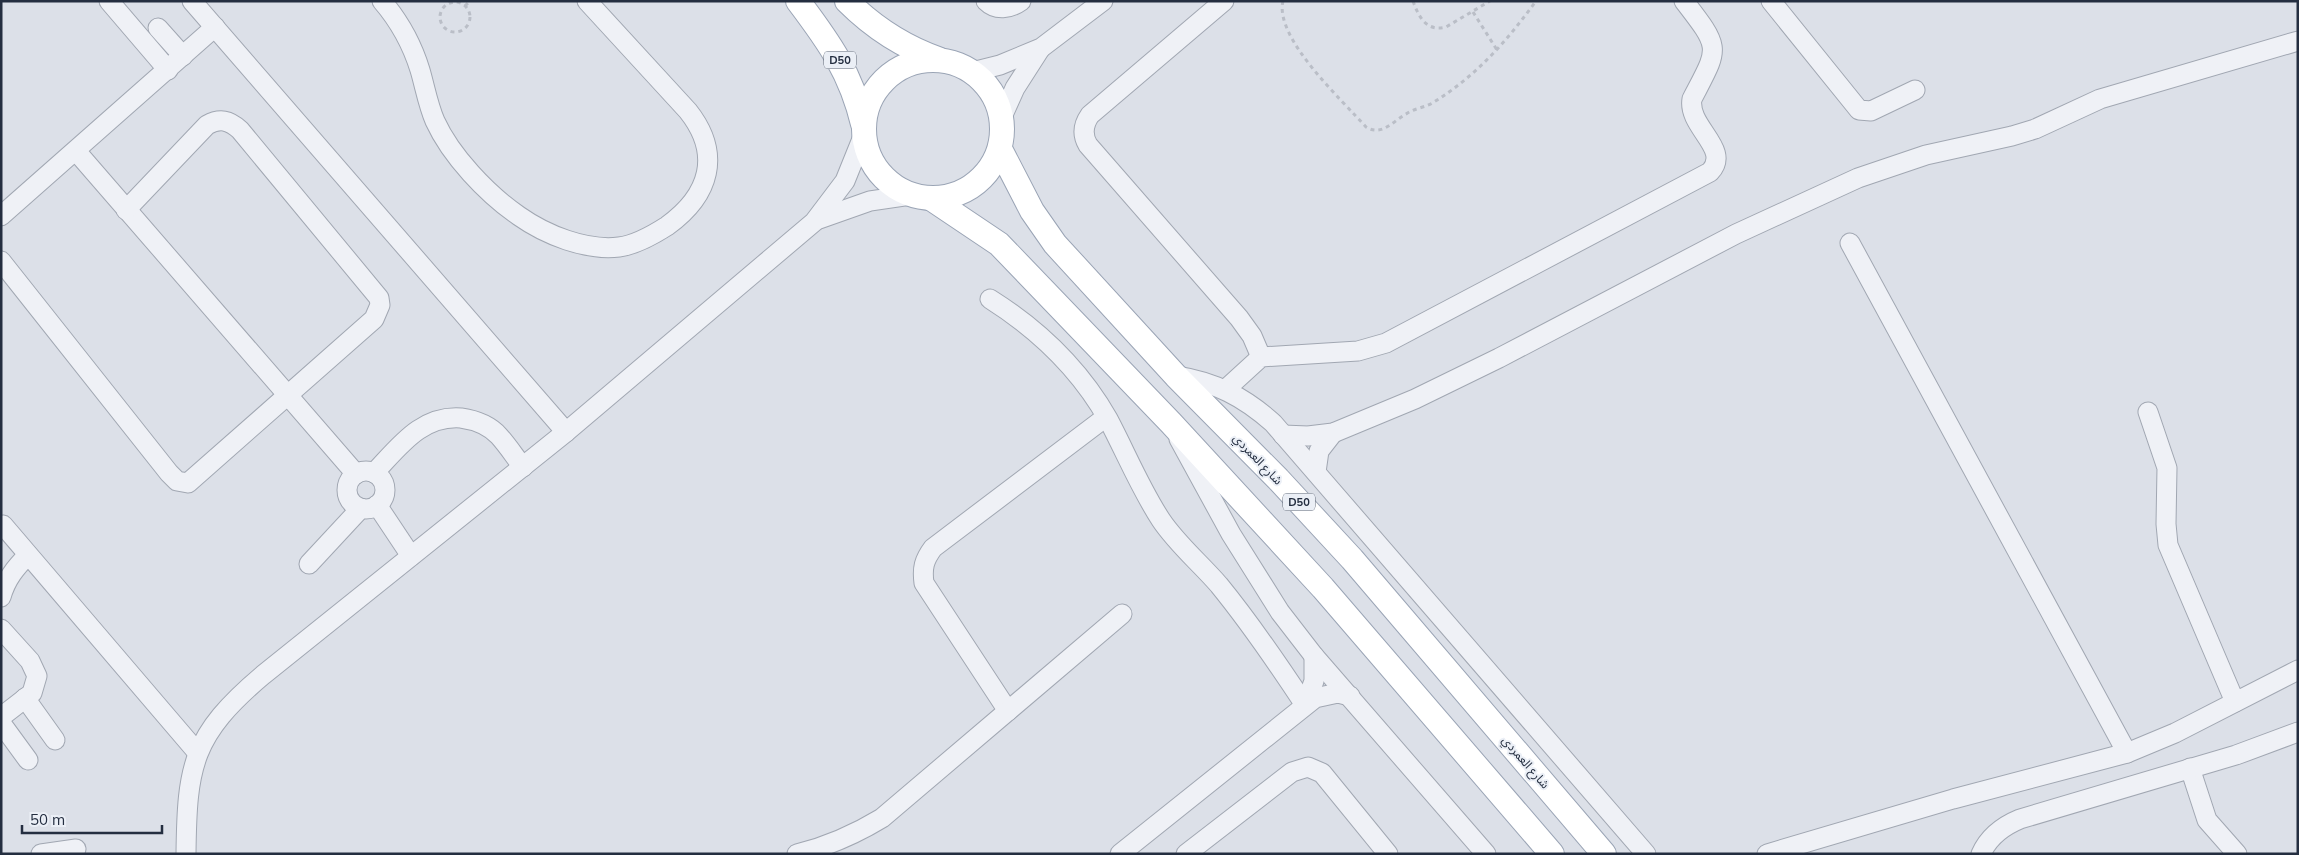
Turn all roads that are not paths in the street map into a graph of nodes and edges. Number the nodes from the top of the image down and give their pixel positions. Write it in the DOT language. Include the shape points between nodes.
graph roads {
  1 [pos="109,1"];
  2 [pos="192,1"];
  3 [pos="382,1"];
  4 [pos="587,1"];
  5 [pos="798,1"];
  6 [pos="847,1"];
  7 [pos="986,1"];
  8 [pos="1021,1"];
  9 [pos="1102,1"];
  10 [pos="1224,1"];
  11 [pos="1684,1"];
  12 [pos="1771,1"];
  13 [pos="158,28"];
  14 [pos="215,28"];
  15 [pos="2298,41"];
  16 [pos="1041,48"];
  17 [pos="183,56"];
  18 [pos="942,61"];
  19 [pos="168,70"];
  20 [pos="972,72"];
  21 [pos="1915,90"];
  22 [pos="1002,117"];
  23 [pos="864,131"];
  24 [pos="1000,149"];
  25 [pos="76,151"];
  26 [pos="921,197"];
  27 [pos="126,210"];
  28 [pos="1,216"];
  29 [pos="814,222"];
  30 [pos="1850,243"];
  31 [pos="1,262"];
  32 [pos="990,299"];
  33 [pos="1261,357"];
  34 [pos="1176,376"];
  35 [pos="1226,389"];
  36 [pos="288,397"];
  37 [pos="2148,412"];
  38 [pos="1106,416"];
  39 [pos="1171,423"];
  40 [pos="566,432"];
  41 [pos="1333,433"];
  42 [pos="1283,435"];
  43 [pos="523,467"];
  44 [pos="1316,472"];
  45 [pos="365,474"];
  46 [pos="369,507"];
  47 [pos="3,525"];
  48 [pos="28,555"];
  49 [pos="411,556"];
  50 [pos="309,564"];
  51 [pos="1,596"];
  52 [pos="1122,614"];
  53 [pos="1,629"];
  54 [pos="1314,656"];
  55 [pos="2298,670"];
  56 [pos="1350,696"];
  57 [pos="25,698"];
  58 [pos="2234,702"];
  59 [pos="1305,705"];
  60 [pos="1008,711"];
  61 [pos="1,717"];
  62 [pos="1,723"];
  63 [pos="2298,732"];
  64 [pos="55,740"];
  65 [pos="196,752"];
  66 [pos="2127,753"];
  67 [pos="28,760"];
  68 [pos="2190,768"];
  69 [pos="76,849"];
  70 [pos="41,854"];
  71 [pos="186,854"];
  72 [pos="797,854"];
  73 [pos="1120,854"];
  74 [pos="1186,854"];
  75 [pos="1388,854"];
  76 [pos="1486,854"];
  77 [pos="1552,854"];
  78 [pos="1604,854"];
  79 [pos="1646,854"];
  80 [pos="1767,854"];
  81 [pos="1981,854"];
  82 [pos="2237,854"];
  1 -- 19 [label="street"];
  2 -- 14 [label="street"];
  3 -- 4 [label="street" via="410,43 434,119 459,160 497,198 544,230 598,248 620,247 658,231 690,206 702,190 708,152 699,125 688,111"];
  5 -- 23 [label="main road, D50" via="839,58 854,92"];
  6 -- 18 [label="main road" via="886,33"];
  7 -- 8 [label="street" via="1001,8"];
  9 -- 16 [label="street"];
  10 -- 33 [label="street" via="1090,115 1084,135 1088,145 1239,318"];
  11 -- 33 [label="street" via="1708,32 1713,47 1711,64 1690,106 1694,119 1716,152 1717,163 1710,172 1386,343 1358,351"];
  12 -- 21 [label="street" via="1859,110 1871,111"];
  13 -- 17 [label="street"];
  14 -- 17 [label="street"];
  14 -- 40 [label="street"];
  15 -- 41 [label="street" via="2100,99 2035,129 1926,155 1858,178 1719,242 1415,399"];
  16 -- 20 [label="street" via="1000,65"];
  16 -- 22 [label="street" via="1019,81"];
  17 -- 19 [label="street"];
  18 -- 20 [label="main road"];
  18 -- 23 [label="main road" via="913,63 888,77 870,100"];
  19 -- 25 [label="street"];
  20 -- 22 [label="main road" via="992,92"];
  22 -- 24 [label="main road"];
  23 -- 26 [label="main road" via="866,147 878,172 893,185"];
  23 -- 29 [label="street" via="845,181"];
  24 -- 26 [label="main road" via="988,172 969,189 945,198"];
  24 -- 34 [label="main road, شارع العمردي / D50" via="1032,211 1055,244"];
  25 -- 27 [label="street"];
  25 -- 28 [label="street"];
  26 -- 29 [label="street" via="884,198 851,206"];
  26 -- 39 [label="main road" via="999,244"];
  27 -- 36 [label="street"];
  27 -- 36 [label="street" via="207,125 224,120 240,130 379,298 380,305 374,319"];
  29 -- 40 [label="street"];
  30 -- 66 [label="street"];
  31 -- 36 [label="street" via="182,484 194,481"];
  32 -- 38 [label="street" via="1024,321 1054,347"];
  33 -- 35 [label="street"];
  34 -- 35 [label="street"];
  34 -- 78 [label="main road, شارع العمردي / D50" via="1352,559"];
  35 -- 42 [label="street" via="1258,410"];
  36 -- 45 [label="street"];
  37 -- 58 [label="street" via="2167,468 2168,545"];
  38 -- 59 [label="street" via="1161,520 1220,586"];
  38 -- 60 [label="street" via="933,548 925,558 922,570 924,583"];
  39 -- 54 [label="street" via="1203,486 1264,588"];
  39 -- 77 [label="main road" via="1323,588"];
  40 -- 43 [label="street"];
  41 -- 42 [label="street"];
  41 -- 44 [label="street" via="1319,451"];
  42 -- 44 [label="street"];
  43 -- 45 [label="street" via="498,435 484,425 452,418 435,420 419,428"];
  43 -- 49 [label="street"];
  44 -- 79 [label="street"];
  45 -- 46 [label="street" via="381,479 385,488 383,498"];
  45 -- 46 [label="street" via="350,480 348,497 353,504"];
  46 -- 49 [label="street"];
  46 -- 50 [label="street"];
  47 -- 48 [label="street"];
  48 -- 51 [label="street" via="14,569"];
  48 -- 65 [label="street"];
  49 -- 65 [label="street" via="245,691 213,726"];
  52 -- 60 [label="street"];
  53 -- 57 [label="street" via="35,668 36,685"];
  54 -- 56 [label="street"];
  54 -- 59 [label="street" via="1314,681"];
  55 -- 58 [label="street"];
  56 -- 59 [label="street" via="1326,694"];
  56 -- 76 [label="street"];
  57 -- 61 [label="street"];
  57 -- 64 [label="street"];
  58 -- 66 [label="street"];
  59 -- 73 [label="street"];
  60 -- 72 [label="street" via="882,818 834,844"];
  62 -- 67 [label="street"];
  63 -- 68 [label="street"];
  65 -- 71 [label="street" via="186,803"];
  66 -- 80 [label="street" via="1944,801"];
  68 -- 81 [label="street" via="2020,819 1991,838"];
  68 -- 82 [label="street" via="2207,820"];
  69 -- 70 [label="street"];
  74 -- 75 [label="street" via="1292,772 1308,767 1322,772"];
}
